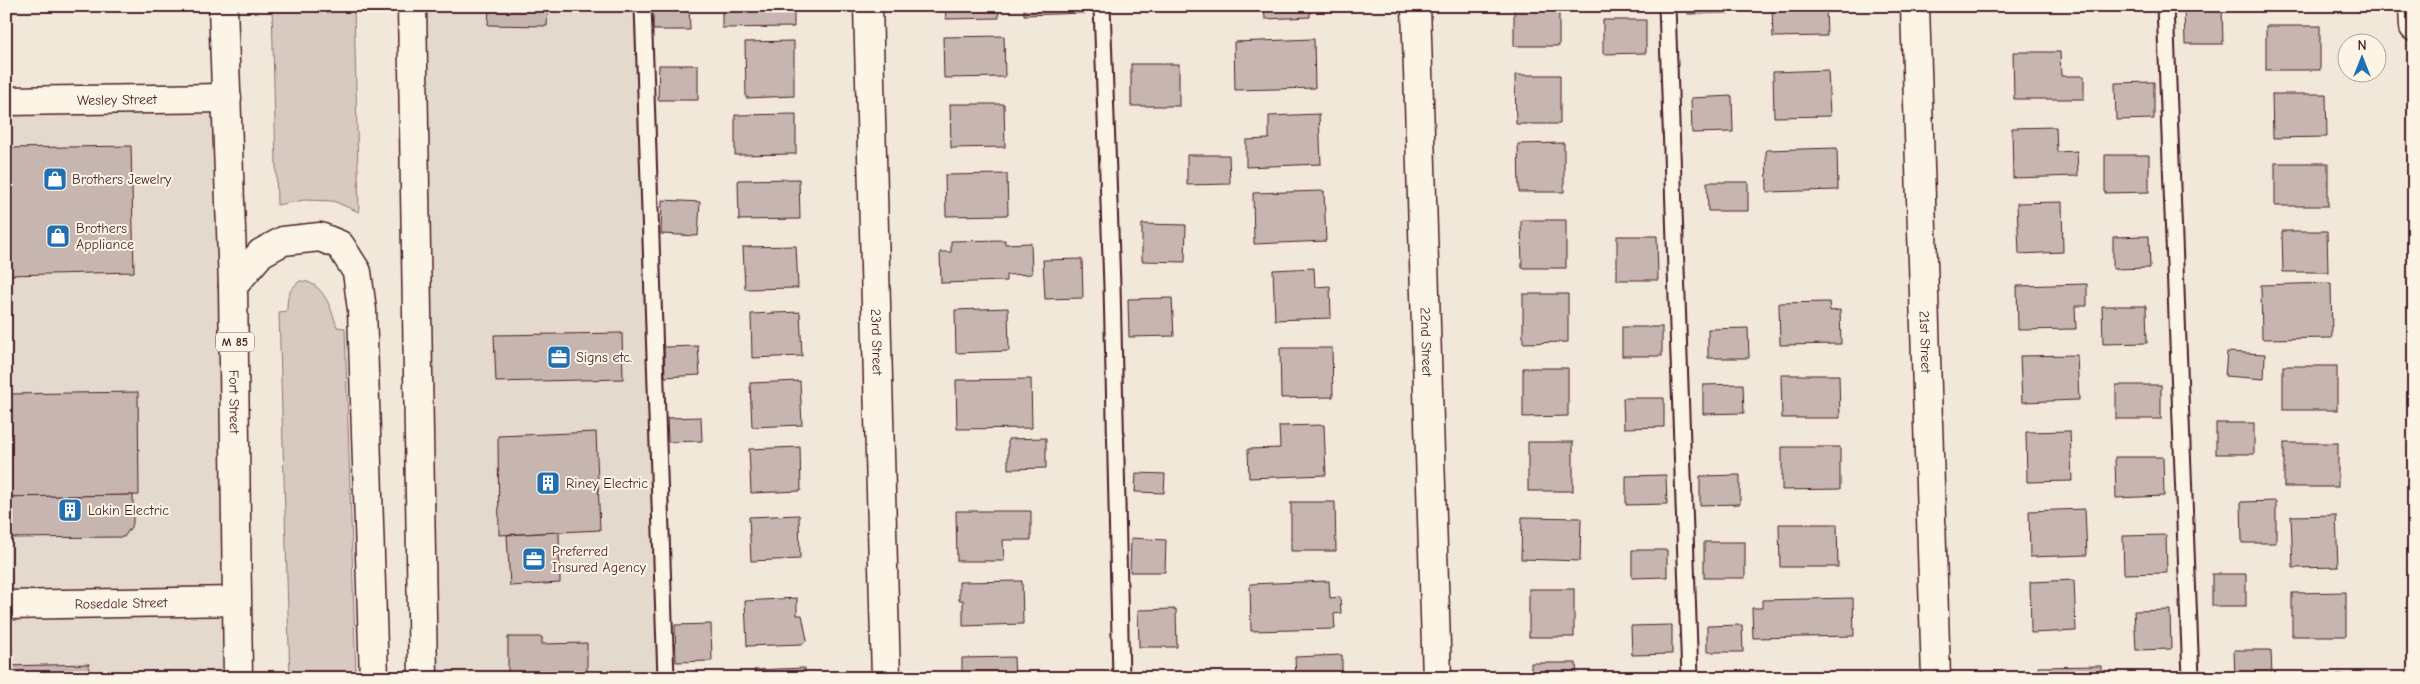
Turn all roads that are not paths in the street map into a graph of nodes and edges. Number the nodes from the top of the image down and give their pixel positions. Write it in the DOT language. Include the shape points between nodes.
graph roads {
  1 [pos="223,6"];
  2 [pos="412,6"];
  3 [pos="643,6"];
  4 [pos="868,6"];
  5 [pos="1102,6"];
  6 [pos="1416,6"];
  7 [pos="1667,6"];
  8 [pos="1915,6"];
  9 [pos="2166,6"];
  10 [pos="2413,6"];
  11 [pos="2414,27"];
  12 [pos="228,98"];
  13 [pos="6,101"];
  14 [pos="234,286"];
  15 [pos="236,601"];
  16 [pos="6,604"];
  17 [pos="238,678"];
  18 [pos="374,678"];
  19 [pos="423,678"];
  20 [pos="666,678"];
  21 [pos="886,678"];
  22 [pos="1121,678"];
  23 [pos="1437,678"];
  24 [pos="1690,678"];
  25 [pos="1936,678"];
  26 [pos="2191,678"];
  1 -- 12 [label="street, Fort Street / M 85"];
  2 -- 19 [label="street"];
  3 -- 20 [label="lane"];
  4 -- 21 [label="street, 23rd Street"];
  5 -- 22 [label="lane"];
  6 -- 23 [label="street, 22nd Street"];
  7 -- 24 [label="lane"];
  8 -- 25 [label="street, 21st Street"];
  9 -- 26 [label="lane"];
  10 -- 11 [label="street"];
  12 -- 13 [label="street, Wesley Street"];
  12 -- 14 [label="street, Fort Street / M 85"];
  14 -- 15 [label="street, Fort Street / M 85"];
  14 -- 18 [label="street" via="261,253 283,241 320,237 340,245 357,272 362,310"];
  15 -- 16 [label="street, Rosedale Street"];
  15 -- 17 [label="street, Fort Street / M 85"];
}
